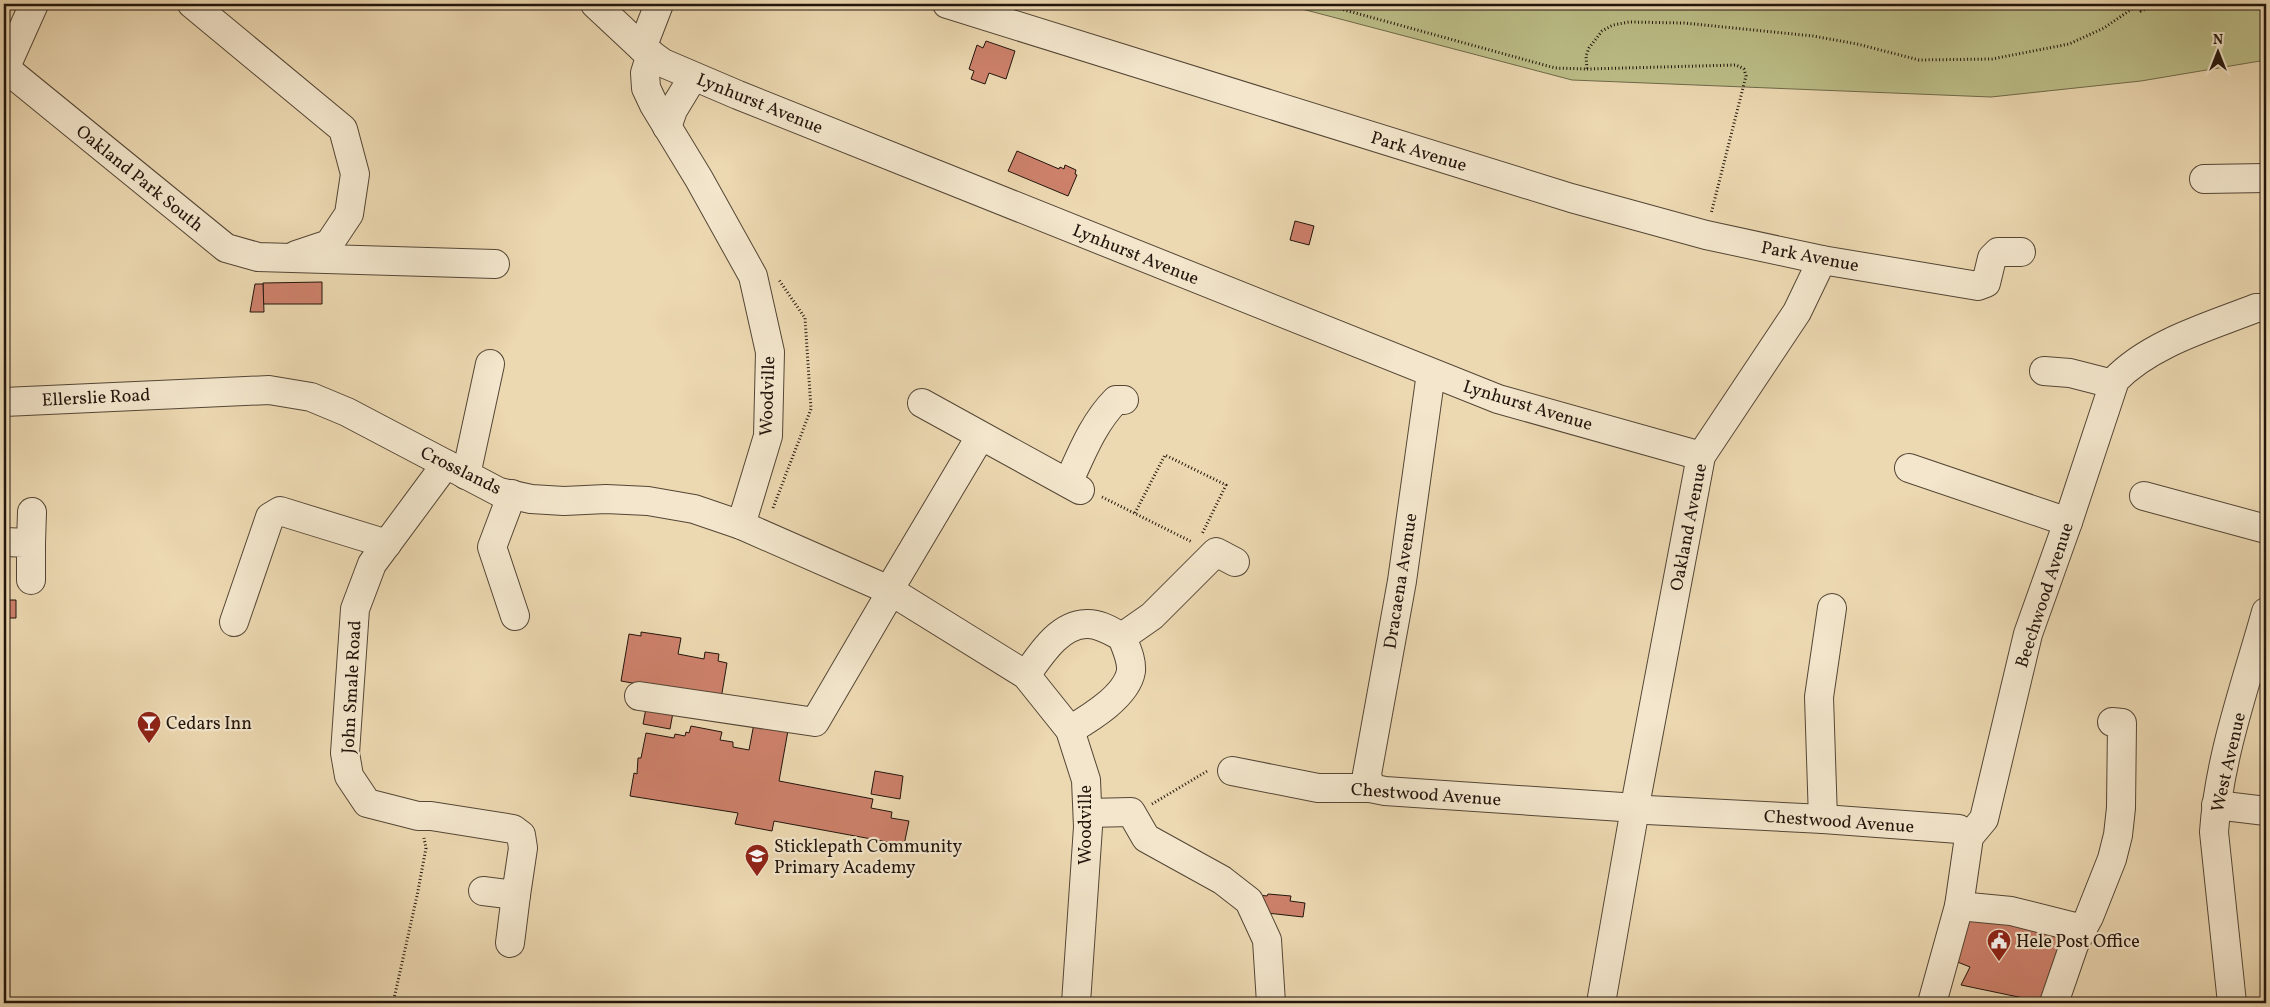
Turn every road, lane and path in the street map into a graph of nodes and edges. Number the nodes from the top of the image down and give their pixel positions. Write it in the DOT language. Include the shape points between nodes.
graph roads {
  1 [pos="34,4"];
  2 [pos="192,4"];
  3 [pos="595,4"];
  4 [pos="660,4"];
  5 [pos="947,4"];
  6 [pos="1323,4"];
  7 [pos="2157,4"];
  8 [pos="2138,5"];
  9 [pos="646,51"];
  10 [pos="6,63"];
  11 [pos="1587,69"];
  12 [pos="693,77"];
  13 [pos="667,127"];
  14 [pos="2266,178"];
  15 [pos="2204,179"];
  16 [pos="1706,235"];
  17 [pos="2021,252"];
  18 [pos="288,258"];
  19 [pos="1822,260"];
  20 [pos="495,264"];
  21 [pos="2266,308"];
  22 [pos="490,364"];
  23 [pos="2044,371"];
  24 [pos="1431,373"];
  25 [pos="2113,384"];
  26 [pos="189,393"];
  27 [pos="1124,400"];
  28 [pos="4,402"];
  29 [pos="922,403"];
  30 [pos="980,437"];
  31 [pos="1701,456"];
  32 [pos="1909,468"];
  33 [pos="456,469"];
  34 [pos="1074,487"];
  35 [pos="512,494"];
  36 [pos="2144,496"];
  37 [pos="32,512"];
  38 [pos="1135,513"];
  39 [pos="2068,522"];
  40 [pos="741,525"];
  41 [pos="2266,529"];
  42 [pos="4,542"];
  43 [pos="31,543"];
  44 [pos="387,544"];
  45 [pos="1215,554"];
  46 [pos="31,580"];
  47 [pos="890,591"];
  48 [pos="1832,608"];
  49 [pos="2266,612"];
  50 [pos="515,616"];
  51 [pos="234,622"];
  52 [pos="1122,637"];
  53 [pos="1026,675"];
  54 [pos="639,696"];
  55 [pos="2112,722"];
  56 [pos="1070,730"];
  57 [pos="1232,771"];
  58 [pos="1370,788"];
  59 [pos="2216,805"];
  60 [pos="1635,808"];
  61 [pos="2266,811"];
  62 [pos="1131,812"];
  63 [pos="1088,813"];
  64 [pos="418,816"];
  65 [pos="1823,819"];
  66 [pos="1976,828"];
  67 [pos="484,891"];
  68 [pos="516,895"];
  69 [pos="1959,906"];
  70 [pos="2083,929"];
  71 [pos="510,944"];
  72 [pos="393,1003"];
  73 [pos="1076,1003"];
  74 [pos="1272,1003"];
  75 [pos="1601,1003"];
  76 [pos="1932,1003"];
  77 [pos="2054,1003"];
  78 [pos="2232,1003"];
  1 -- 10 [label="street, Oakland Park South"];
  2 -- 18 [label="street, Oakland Park South" via="343,129 355,174 348,214 328,244"];
  3 -- 9 [label="street, Lynhurst Avenue"];
  4 -- 9 [label="street"];
  5 -- 16 [label="street, Park Avenue" via="1561,195"];
  6 -- 11 [label="path" via="1555,68"];
  7 -- 8 [label="path" via="2141,11"];
  8 -- 11 [label="path" via="2104,28 2069,44 1992,58 1919,60 1813,36 1684,22 1629,22 1602,31 1589,48"];
  9 -- 12 [label="street, Lynhurst Avenue"];
  9 -- 13 [label="street, Woodville" via="646,88"];
  10 -- 18 [label="street, Oakland Park South" via="226,248 258,257"];
  11 -- 16 [label="path" via="1736,66 1744,69 1746,76"];
  12 -- 13 [label="street" via="673,110"];
  12 -- 24 [label="street, Lynhurst Avenue"];
  13 -- 40 [label="street, Woodville" via="700,179 752,276 770,352 768,436"];
  14 -- 15 [label="street"];
  16 -- 19 [label="street, Park Avenue"];
  17 -- 19 [label="street, Park Avenue" via="1998,252 1992,258 1986,283 1978,286"];
  18 -- 20 [label="street, Oakland Park South"];
  19 -- 31 [label="street, Oakland Avenue" via="1797,312"];
  21 -- 25 [label="street, Beechwood Avenue" via="2256,308 2175,340 2129,365"];
  22 -- 33 [label="street"];
  23 -- 25 [label="street" via="2070,373"];
  24 -- 31 [label="street, Lynhurst Avenue" via="1498,399"];
  24 -- 58 [label="street, Dracaena Avenue" via="1402,581 1367,774"];
  25 -- 39 [label="street, Beechwood Avenue"];
  26 -- 28 [label="street, Ellerslie Road"];
  26 -- 33 [label="street, Crosslands" via="269,390 311,397 347,412"];
  27 -- 34 [label="street" via="1116,400 1107,409 1084,449"];
  29 -- 30 [label="street"];
  30 -- 34 [label="street"];
  30 -- 47 [label="street"];
  31 -- 60 [label="street, Oakland Avenue"];
  32 -- 39 [label="street"];
  33 -- 35 [label="street, Crosslands" via="499,492"];
  33 -- 44 [label="street, John Smale Road"];
  34 -- 38 [label="path" via="1100,501 1103,496"];
  35 -- 40 [label="street, Crosslands" via="564,501 648,500 694,509"];
  35 -- 50 [label="street" via="492,548"];
  36 -- 41 [label="street"];
  37 -- 43 [label="street"];
  38 -- 45 [label="path"];
  38 -- 45 [label="path" via="1165,455 1226,485"];
  39 -- 66 [label="street, Beechwood Avenue" via="2028,634"];
  40 -- 47 [label="street, Woodville"];
  42 -- 43 [label="street"];
  43 -- 46 [label="street"];
  44 -- 51 [label="street" via="280,511 270,517"];
  44 -- 64 [label="street, John Smale Road" via="372,564 355,609 345,753 349,776 368,803"];
  45 -- 52 [label="street" via="1152,616"];
  47 -- 53 [label="street, Woodville"];
  47 -- 54 [label="street" via="815,722"];
  48 -- 65 [label="street" via="1819,696"];
  49 -- 59 [label="street, West Avenue" via="2221,775"];
  52 -- 53 [label="street" via="1103,627 1086,624 1065,630 1044,650"];
  52 -- 56 [label="street" via="1130,656 1131,671 1125,689 1091,718"];
  53 -- 56 [label="street, Woodville"];
  55 -- 70 [label="street" via="2122,723 2118,835"];
  56 -- 63 [label="street, Woodville" via="1086,780"];
  57 -- 58 [label="street, Chestwood Avenue" via="1318,788"];
  57 -- 62 [label="path" via="1220,763 1151,804"];
  58 -- 60 [label="street, Chestwood Avenue"];
  59 -- 61 [label="street"];
  59 -- 78 [label="street, West Avenue" via="2214,832"];
  60 -- 65 [label="street, Chestwood Avenue"];
  60 -- 75 [label="street, Oakland Avenue"];
  62 -- 63 [label="street"];
  62 -- 74 [label="street" via="1146,838 1222,880 1249,901 1267,940"];
  63 -- 73 [label="street, Woodville"];
  64 -- 68 [label="street, John Smale Road" via="513,829 521,835 523,848"];
  64 -- 72 [label="path" via="426,848"];
  65 -- 66 [label="street, Chestwood Avenue"];
  66 -- 69 [label="street, Beechwood Avenue"];
  67 -- 68 [label="street"];
  68 -- 71 [label="street, John Smale Road"];
  69 -- 70 [label="street" via="2011,911"];
  69 -- 76 [label="street, Beechwood Avenue"];
  70 -- 77 [label="street" via="2074,945"];
}
